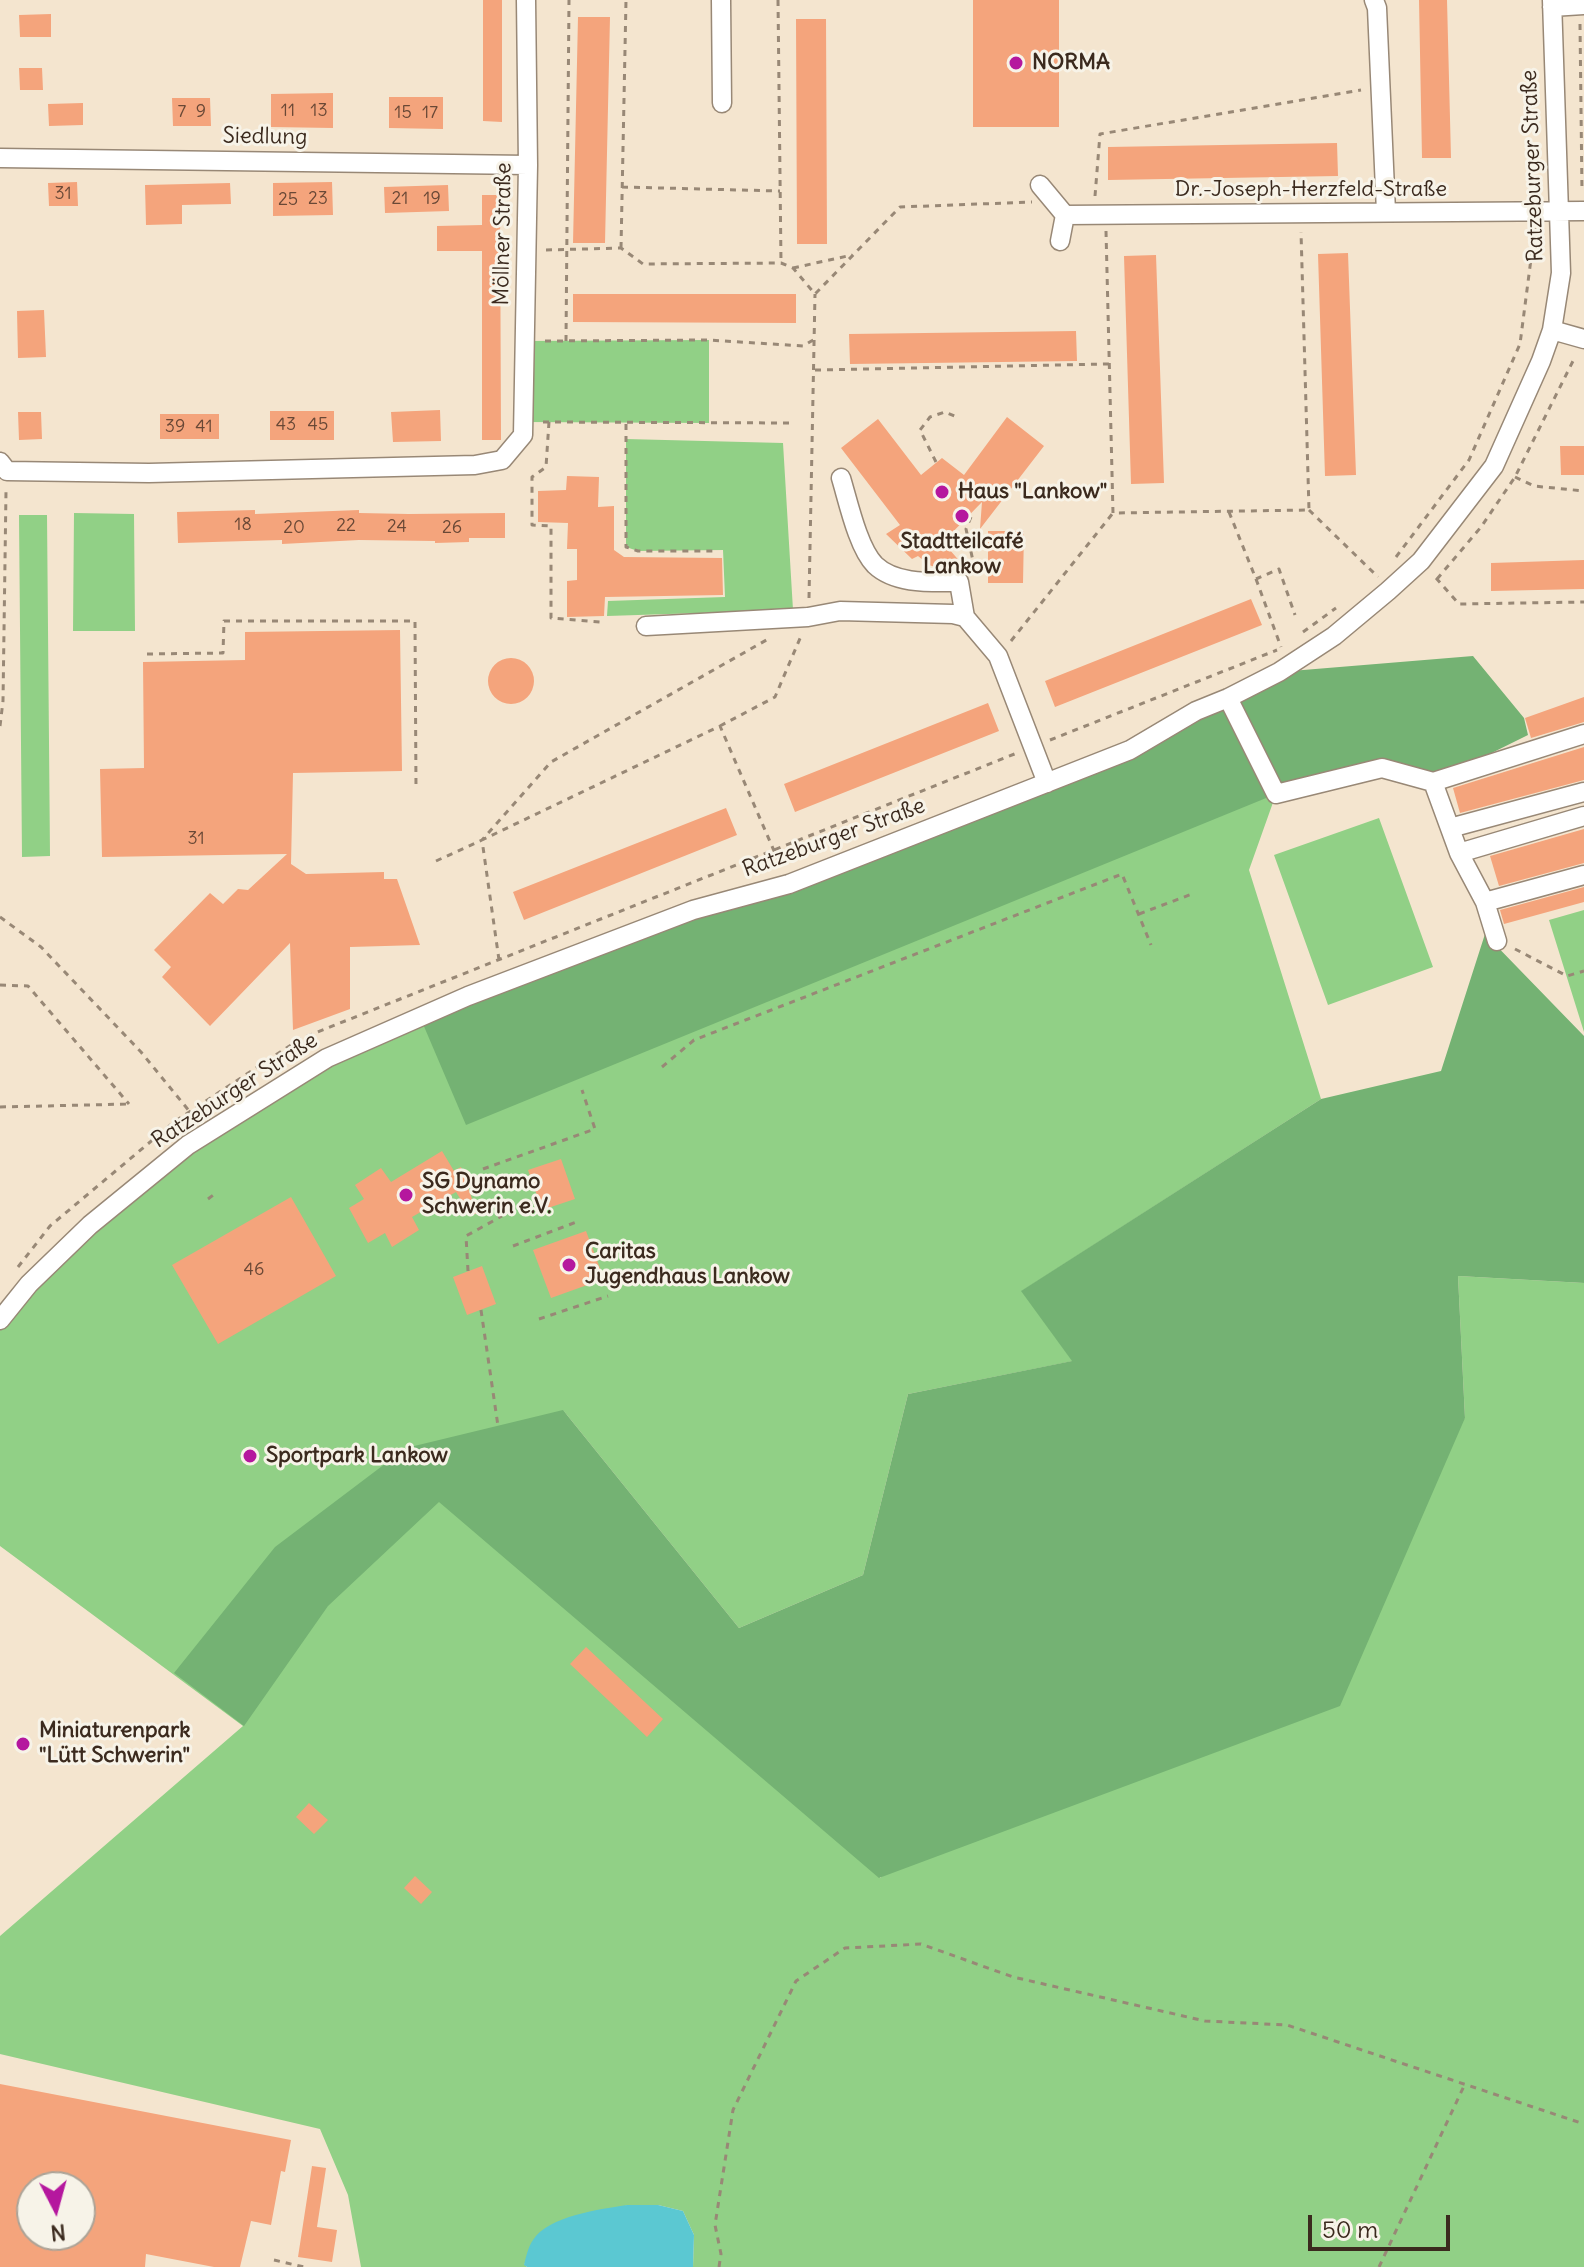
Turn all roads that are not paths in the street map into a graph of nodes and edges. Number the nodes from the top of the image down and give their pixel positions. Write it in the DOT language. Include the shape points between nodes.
graph roads {
  1 [pos="526,0"];
  2 [pos="721,0"];
  3 [pos="1374,0"];
  4 [pos="1552,3"];
  5 [pos="1582,5"];
  6 [pos="722,103"];
  7 [pos="0,158"];
  8 [pos="528,165"];
  9 [pos="1040,185"];
  10 [pos="1060,208"];
  11 [pos="1583,211"];
  12 [pos="1386,212"];
  13 [pos="1558,212"];
  14 [pos="1060,241"];
  15 [pos="1552,330"];
  16 [pos="1584,339"];
  17 [pos="3,467"];
  18 [pos="841,478"];
  19 [pos="965,617"];
  20 [pos="646,626"];
  21 [pos="1228,698"];
  22 [pos="1584,734"];
  23 [pos="1433,782"];
  24 [pos="1047,783"];
  25 [pos="1584,792"];
  26 [pos="1584,816"];
  27 [pos="1450,828"];
  28 [pos="1459,853"];
  29 [pos="1584,875"];
  30 [pos="1485,902"];
  31 [pos="1497,941"];
  32 [pos="0,1320"];
  1 -- 8 [label="street, Möllner Straße"];
  2 -- 6 [label="street"];
  3 -- 12 [label="street"];
  4 -- 5 [label="street"];
  4 -- 13 [label="street, Ratzeburger Straße"];
  7 -- 8 [label="street, Siedlung"];
  8 -- 17 [label="street, Möllner Straße" via="523,435 502,460 180,472"];
  9 -- 10 [label="street"];
  10 -- 12 [label="street, Dr.-Joseph-Herzfeld-Straße" via="1099,215"];
  10 -- 14 [label="street"];
  11 -- 13 [label="street, Dr.-Joseph-Herzfeld-Straße"];
  12 -- 13 [label="street, Dr.-Joseph-Herzfeld-Straße"];
  13 -- 15 [label="street, Ratzeburger Straße" via="1561,273"];
  15 -- 16 [label="street"];
  15 -- 21 [label="street, Ratzeburger Straße" via="1494,466 1421,561 1383,584 1334,636"];
  18 -- 19 [label="street" via="856,530 875,565 896,577 959,582"];
  19 -- 20 [label="street" via="840,611"];
  19 -- 24 [label="street" via="998,656"];
  21 -- 23 [label="street" via="1276,794 1382,768"];
  21 -- 24 [label="street, Ratzeburger Straße" via="1130,750"];
  22 -- 23 [label="street"];
  23 -- 27 [label="street"];
  24 -- 32 [label="street, Ratzeburger Straße" via="789,884 693,910 468,996 327,1058 188,1145 90,1225"];
  25 -- 27 [label="street"];
  26 -- 28 [label="street"];
  27 -- 28 [label="street"];
  28 -- 30 [label="street"];
  29 -- 30 [label="street"];
  30 -- 31 [label="street"];
}
